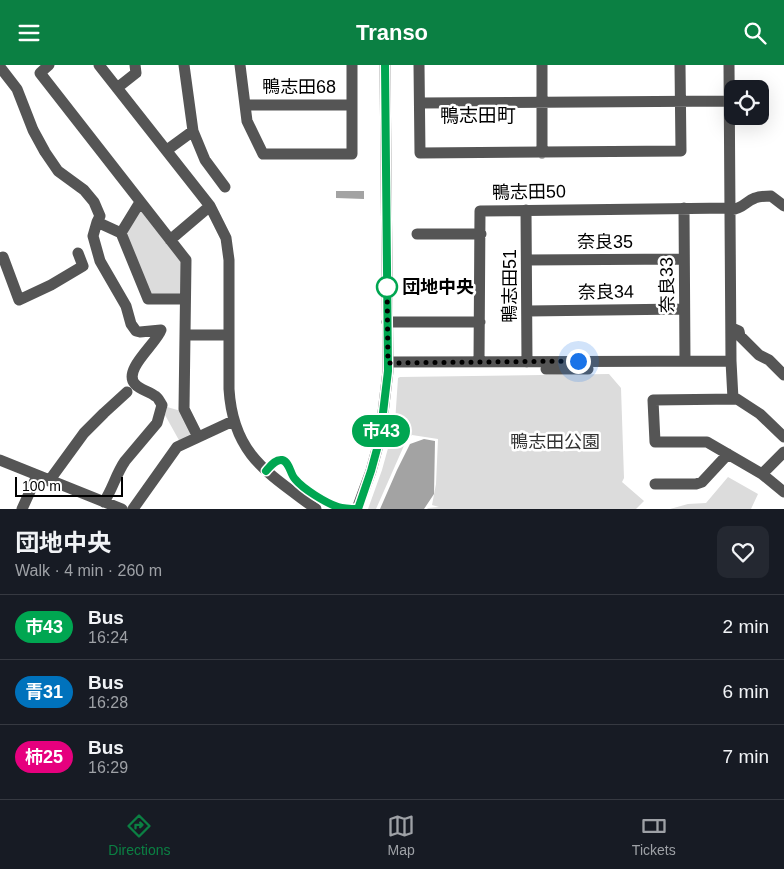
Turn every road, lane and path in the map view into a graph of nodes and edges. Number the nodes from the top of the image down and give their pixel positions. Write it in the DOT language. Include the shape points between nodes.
graph roads {
  1 [pos="50,65"];
  2 [pos="99,65"];
  3 [pos="135,65"];
  4 [pos="184,65"];
  5 [pos="240,65"];
  6 [pos="352,65"];
  7 [pos="385,65"];
  8 [pos="419,65"];
  9 [pos="542,65"];
  10 [pos="680,65"];
  11 [pos="728,65"];
  12 [pos="0,67"];
  13 [pos="728,80"];
  14 [pos="117,88"];
  15 [pos="724,101"];
  16 [pos="680,102"];
  17 [pos="420,103"];
  18 [pos="542,103"];
  19 [pos="246,105"];
  20 [pos="351,105"];
  21 [pos="729,125"];
  22 [pos="193,131"];
  23 [pos="167,150"];
  24 [pos="542,153"];
  25 [pos="225,187"];
  26 [pos="140,202"];
  27 [pos="210,206"];
  28 [pos="784,206"];
  29 [pos="684,208"];
  30 [pos="730,209"];
  31 [pos="526,210"];
  32 [pos="97,222"];
  33 [pos="121,233"];
  34 [pos="417,234"];
  35 [pos="481,234"];
  36 [pos="170,240"];
  37 [pos="78,253"];
  38 [pos="0,258"];
  39 [pos="684,259"];
  40 [pos="527,260"];
  41 [pos="185,299"];
  42 [pos="684,309"];
  43 [pos="528,311"];
  44 [pos="387,322"];
  45 [pos="480,322"];
  46 [pos="732,327"];
  47 [pos="185,335"];
  48 [pos="229,335"];
  49 [pos="686,361"];
  50 [pos="731,361"];
  51 [pos="479,362"];
  52 [pos="527,362"];
  53 [pos="391,367"];
  54 [pos="610,369"];
  55 [pos="784,375"];
  56 [pos="127,393"];
  57 [pos="733,399"];
  58 [pos="233,421"];
  59 [pos="198,437"];
  60 [pos="784,437"];
  61 [pos="784,452"];
  62 [pos="728,454"];
  63 [pos="0,460"];
  64 [pos="762,474"];
  65 [pos="37,476"];
  66 [pos="49,481"];
  67 [pos="655,484"];
  68 [pos="784,492"];
  69 [pos="104,502"];
  70 [pos="22,509"];
  71 [pos="122,509"];
  72 [pos="133,509"];
  73 [pos="316,509"];
  74 [pos="357,509"];
  1 -- 26 [label="street" via="40,73"];
  2 -- 14 [label="street"];
  3 -- 14 [label="street" via="136,73"];
  4 -- 22 [label="street"];
  5 -- 19 [label="street"];
  6 -- 20 [label="street"];
  7 -- 44 [label="street"];
  8 -- 17 [label="street"];
  9 -- 18 [label="street"];
  10 -- 16 [label="street"];
  11 -- 13 [label="street"];
  12 -- 32 [label="street" via="17,89 44,152 58,171 84,190 94,202 100,215"];
  14 -- 23 [label="street"];
  15 -- 16 [label="street"];
  16 -- 18 [label="street"];
  16 -- 24 [label="street" via="681,151"];
  17 -- 18 [label="street"];
  17 -- 24 [label="street" via="420,153"];
  18 -- 24 [label="street"];
  19 -- 20 [label="street, 鴨志田68"];
  19 -- 20 [label="street" via="247,121 263,154 352,154"];
  21 -- 30 [label="street"];
  22 -- 23 [label="street"];
  22 -- 25 [label="street" via="205,160"];
  23 -- 27 [label="street"];
  26 -- 33 [label="street"];
  26 -- 36 [label="street"];
  27 -- 36 [label="street"];
  27 -- 48 [label="street" via="228,245"];
  28 -- 30 [label="street" via="772,196 757,197 741,209"];
  29 -- 30 [label="street, 鴨志田50"];
  29 -- 31 [label="street, 鴨志田50"];
  29 -- 39 [label="street, 奈良33"];
  30 -- 46 [label="street"];
  31 -- 35 [label="street, 鴨志田50" via="480,211"];
  31 -- 40 [label="street, 鴨志田51"];
  32 -- 33 [label="street"];
  32 -- 69 [label="street" via="93,236 100,261 126,306 131,325 140,333 161,330 137,363 132,379 162,405 160,417 120,467"];
  33 -- 41 [label="street" via="148,299"];
  34 -- 35 [label="street"];
  35 -- 45 [label="street, 鴨志田50"];
  36 -- 41 [label="street" via="186,260"];
  37 -- 38 [label="street" via="83,266 19,300 3,257"];
  39 -- 40 [label="street, 奈良35"];
  39 -- 42 [label="street, 奈良33"];
  40 -- 43 [label="street, 鴨志田51"];
  41 -- 47 [label="street"];
  42 -- 43 [label="street, 奈良34"];
  42 -- 49 [label="street, 奈良33"];
  43 -- 52 [label="street, 鴨志田51"];
  44 -- 45 [label="street"];
  44 -- 53 [label="street"];
  45 -- 51 [label="street, 鴨志田50"];
  46 -- 50 [label="street"];
  46 -- 55 [label="street"];
  47 -- 48 [label="street"];
  47 -- 59 [label="street" via="184,409"];
  48 -- 58 [label="street" via="229,389"];
  49 -- 50 [label="street"];
  49 -- 52 [label="street"];
  50 -- 57 [label="street"];
  51 -- 52 [label="street"];
  51 -- 53 [label="street"];
  53 -- 54 [label="street"];
  53 -- 74 [label="street" via="380,438"];
  56 -- 66 [label="street" via="84,433"];
  57 -- 60 [label="street" via="760,414"];
  57 -- 62 [label="street" via="653,400 655,442 707,442"];
  58 -- 59 [label="street"];
  58 -- 73 [label="street" via="247,450 261,466"];
  59 -- 72 [label="street" via="177,447"];
  61 -- 64 [label="street"];
  62 -- 64 [label="street"];
  62 -- 67 [label="street" via="702,482"];
  63 -- 65 [label="street"];
  64 -- 68 [label="street"];
  65 -- 66 [label="street"];
  65 -- 70 [label="street"];
  66 -- 69 [label="street"];
  69 -- 71 [label="street"];
}
